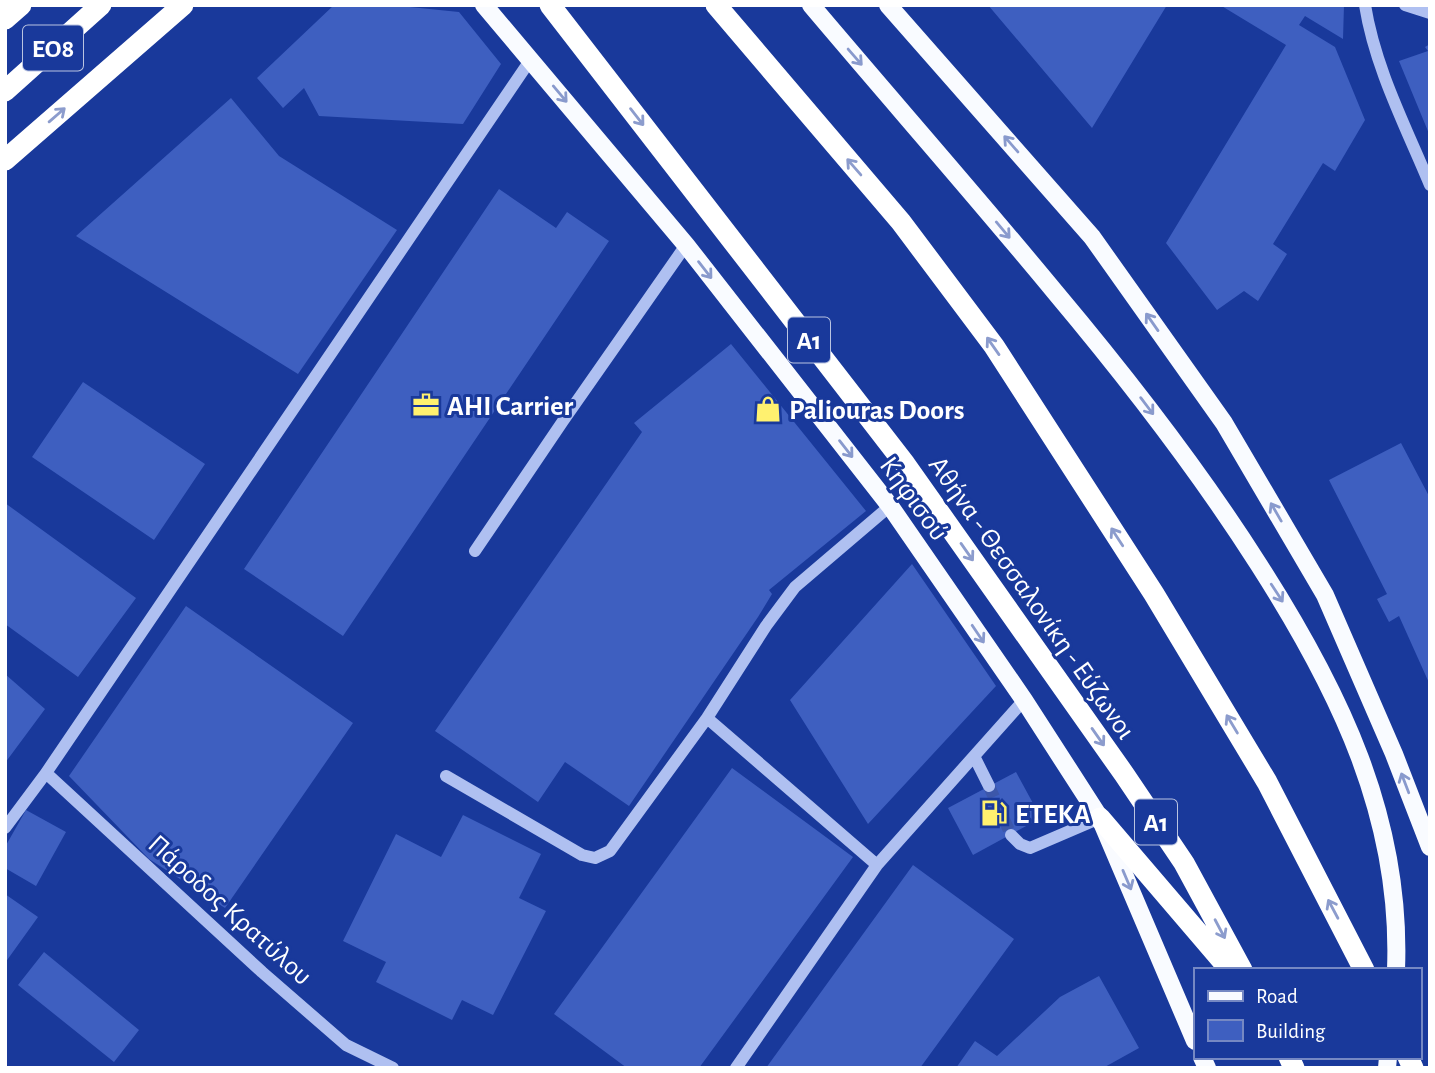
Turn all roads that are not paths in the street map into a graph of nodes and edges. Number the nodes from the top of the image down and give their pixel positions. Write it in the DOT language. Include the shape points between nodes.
graph roads {
  1 [pos="21,5"];
  2 [pos="101,5"];
  3 [pos="183,5"];
  4 [pos="484,5"];
  5 [pos="550,5"];
  6 [pos="716,5"];
  7 [pos="811,5"];
  8 [pos="888,5"];
  9 [pos="1366,5"];
  10 [pos="1405,5"];
  11 [pos="1430,13"];
  12 [pos="5,19"];
  13 [pos="531,59"];
  14 [pos="5,91"];
  15 [pos="5,160"];
  16 [pos="1430,185"];
  17 [pos="686,246"];
  18 [pos="890,506"];
  19 [pos="475,551"];
  20 [pos="1024,700"];
  21 [pos="708,718"];
  22 [pos="974,755"];
  23 [pos="46,773"];
  24 [pos="446,776"];
  25 [pos="989,786"];
  26 [pos="1100,818"];
  27 [pos="5,828"];
  28 [pos="1011,835"];
  29 [pos="1430,847"];
  30 [pos="877,865"];
  31 [pos="1228,968"];
  32 [pos="1241,968"];
  33 [pos="1363,968"];
  34 [pos="1396,968"];
  35 [pos="1194,1039"];
  36 [pos="393,1068"];
  37 [pos="736,1068"];
  1 -- 12 [label="highway, ΕΟ8"];
  2 -- 14 [label="highway, ΕΟ8"];
  15 -- 3 [label="highway, one-way"];
  4 -- 13 [label="main road, Κηφισού"];
  5 -- 32 [label="highway, Αθήνα - Θεσσαλονίκη - Εύζωνοι / Α1, one-way" via="905,464 1184,863"];
  33 -- 6 [label="highway, one-way" via="1267,782 1154,594 993,346 901,222"];
  7 -- 34 [label="main road, one-way" via="1111,359 1218,501 1298,627 1353,737 1374,799 1394,894"];
  29 -- 8 [label="main road, one-way" via="1325,595 1224,423 1092,237"];
  9 -- 16 [label="street" via="1382,69"];
  10 -- 11 [label="street"];
  13 -- 17 [label="main road, Κηφισού, one-way"];
  13 -- 23 [label="street"];
  17 -- 18 [label="main road, Κηφισού, one-way"];
  17 -- 19 [label="street"];
  18 -- 20 [label="main road, Κηφισού, one-way"];
  18 -- 21 [label="street" via="795,587"];
  20 -- 22 [label="street"];
  20 -- 26 [label="main road, Κηφισού"];
  21 -- 24 [label="street" via="610,851 595,858 582,855"];
  21 -- 30 [label="street"];
  22 -- 25 [label="street"];
  22 -- 30 [label="street"];
  23 -- 27 [label="street"];
  23 -- 36 [label="street, Πάροδος Κρατύλου" via="346,1045"];
  26 -- 28 [label="street" via="1030,848"];
  26 -- 31 [label="highway"];
  26 -- 35 [label="main road, Κηφισού, one-way"];
  30 -- 37 [label="street"];
}
